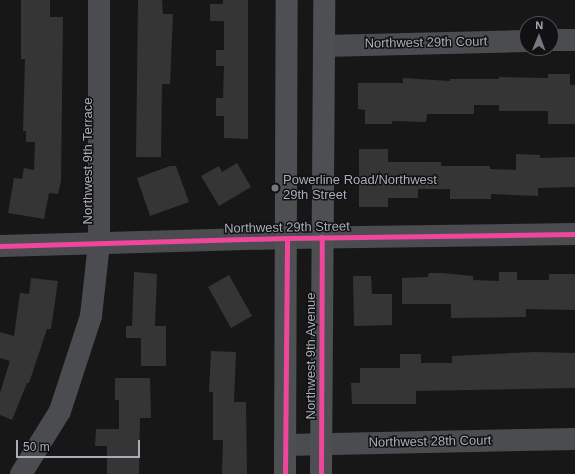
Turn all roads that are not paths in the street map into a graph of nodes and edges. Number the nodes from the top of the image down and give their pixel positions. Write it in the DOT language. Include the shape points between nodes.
graph roads {
  1 [pos="99,0"];
  2 [pos="287,0"];
  3 [pos="324,0"];
  4 [pos="559,40"];
  5 [pos="575,40"];
  6 [pos="519,41"];
  7 [pos="324,46"];
  8 [pos="575,234"];
  9 [pos="322,237"];
  10 [pos="287,238"];
  11 [pos="99,244"];
  12 [pos="8,246"];
  13 [pos="575,439"];
  14 [pos="285,445"];
  15 [pos="321,445"];
  16 [pos="21,474"];
  17 [pos="285,474"];
  18 [pos="321,474"];
  1 -- 11 [label="street, Northwest 9th Terrace"];
  2 -- 10 [label="main road, Northwest 9th Avenue"];
  3 -- 7 [label="main road, Northwest 9th Avenue"];
  4 -- 5 [label="street"];
  6 -- 7 [label="street, Northwest 29th Court"];
  7 -- 9 [label="main road, Northwest 9th Avenue"];
  8 -- 9 [label="street, Northwest 29th Street"];
  9 -- 10 [label="street, Northwest 29th Street"];
  9 -- 15 [label="main road, Northwest 9th Avenue"];
  10 -- 11 [label="street, Northwest 29th Street"];
  10 -- 14 [label="main road, Northwest 9th Avenue"];
  11 -- 12 [label="street, Northwest 29th Street"];
  11 -- 16 [label="street, Northwest 9th Terrace" via="90,316 77,361 60,411"];
  13 -- 15 [label="street, Northwest 28th Court"];
  14 -- 15 [label="street, Northwest 28th Court"];
  14 -- 17 [label="main road, Northwest 9th Avenue"];
  15 -- 18 [label="main road, Northwest 9th Avenue"];
}
